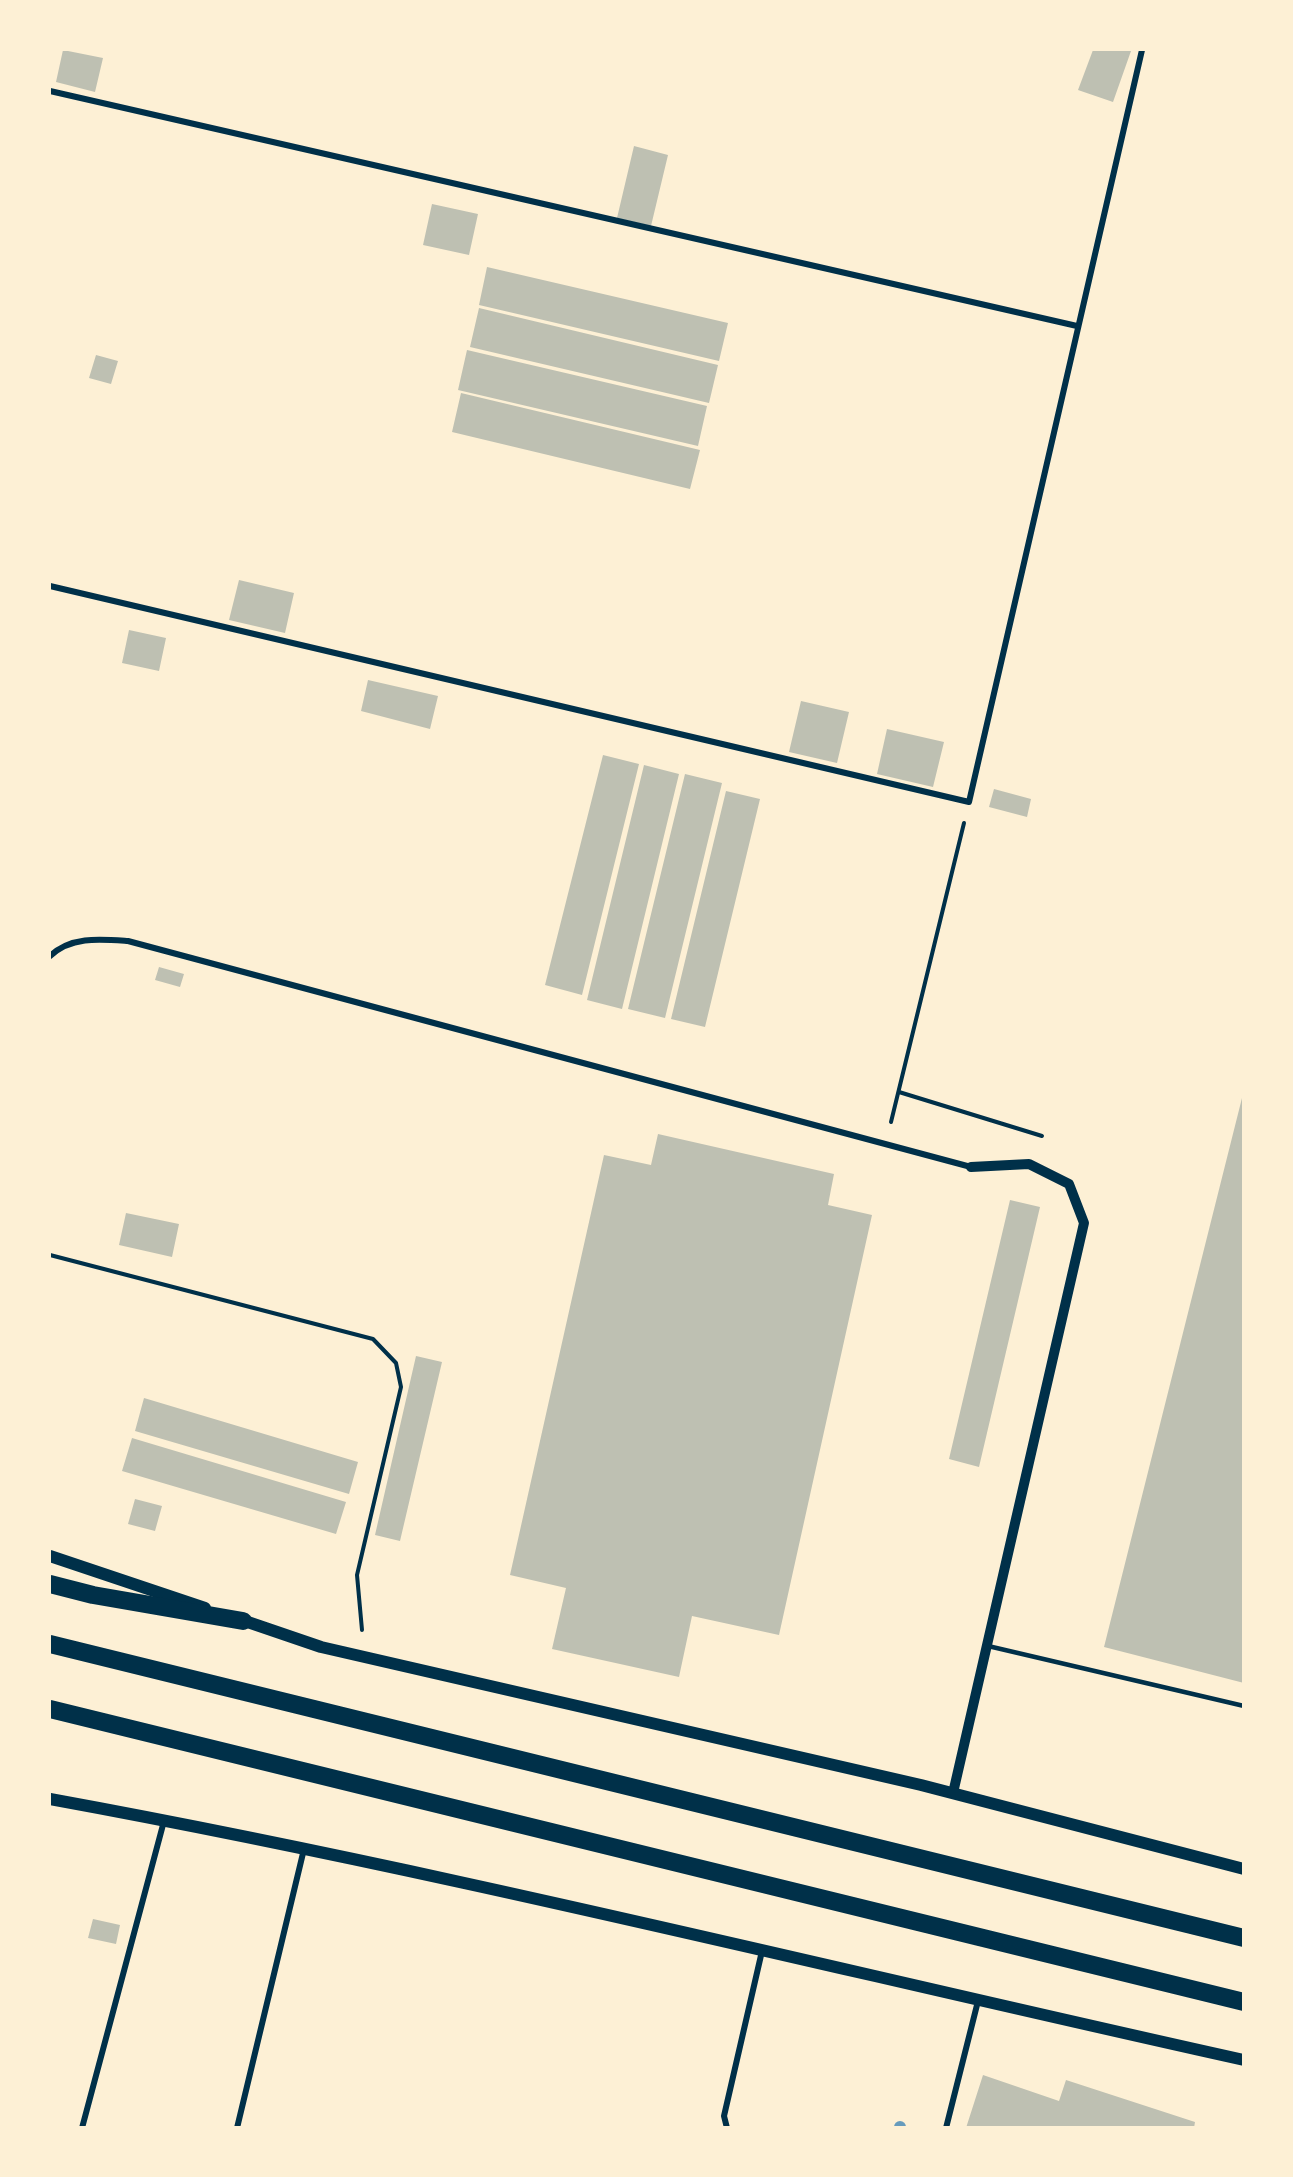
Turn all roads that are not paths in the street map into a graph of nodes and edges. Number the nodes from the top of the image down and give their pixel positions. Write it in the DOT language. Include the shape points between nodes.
graph roads {
  1 [pos="1142,50"];
  2 [pos="50,91"];
  3 [pos="1077,326"];
  4 [pos="50,586"];
  5 [pos="50,956"];
  6 [pos="971,1167"];
  7 [pos="50,1556"];
  8 [pos="50,1584"];
  9 [pos="243,1620"];
  10 [pos="50,1644"];
  11 [pos="985,1646"];
  12 [pos="1244,1706"];
  13 [pos="50,1709"];
  14 [pos="952,1793"];
  15 [pos="50,1799"];
  16 [pos="164,1820"];
  17 [pos="304,1849"];
  18 [pos="1244,1869"];
  19 [pos="1244,1938"];
  20 [pos="762,1950"];
  21 [pos="978,2001"];
  22 [pos="1244,2002"];
  23 [pos="1244,2060"];
  24 [pos="82,2127"];
  25 [pos="237,2127"];
  26 [pos="727,2127"];
  27 [pos="946,2127"];
  1 -- 3 [label="street"];
  2 -- 3 [label="street"];
  3 -- 4 [label="street" via="969,802"];
  5 -- 6 [label="street" via="59,948 89,939 128,941"];
  6 -- 11 [label="street" via="1029,1164 1069,1184 1084,1223"];
  7 -- 9 [label="main road"];
  8 -- 9 [label="highway"];
  9 -- 14 [label="main road" via="321,1647"];
  10 -- 19 [label="highway"];
  11 -- 12 [label="lane"];
  11 -- 14 [label="street"];
  13 -- 22 [label="highway"];
  14 -- 18 [label="main road"];
  15 -- 16 [label="main road"];
  16 -- 17 [label="main road"];
  16 -- 24 [label="street"];
  17 -- 20 [label="main road"];
  17 -- 25 [label="street"];
  20 -- 21 [label="main road"];
  20 -- 26 [label="street" via="724,2116"];
  21 -- 23 [label="main road"];
  21 -- 27 [label="street"];
}
